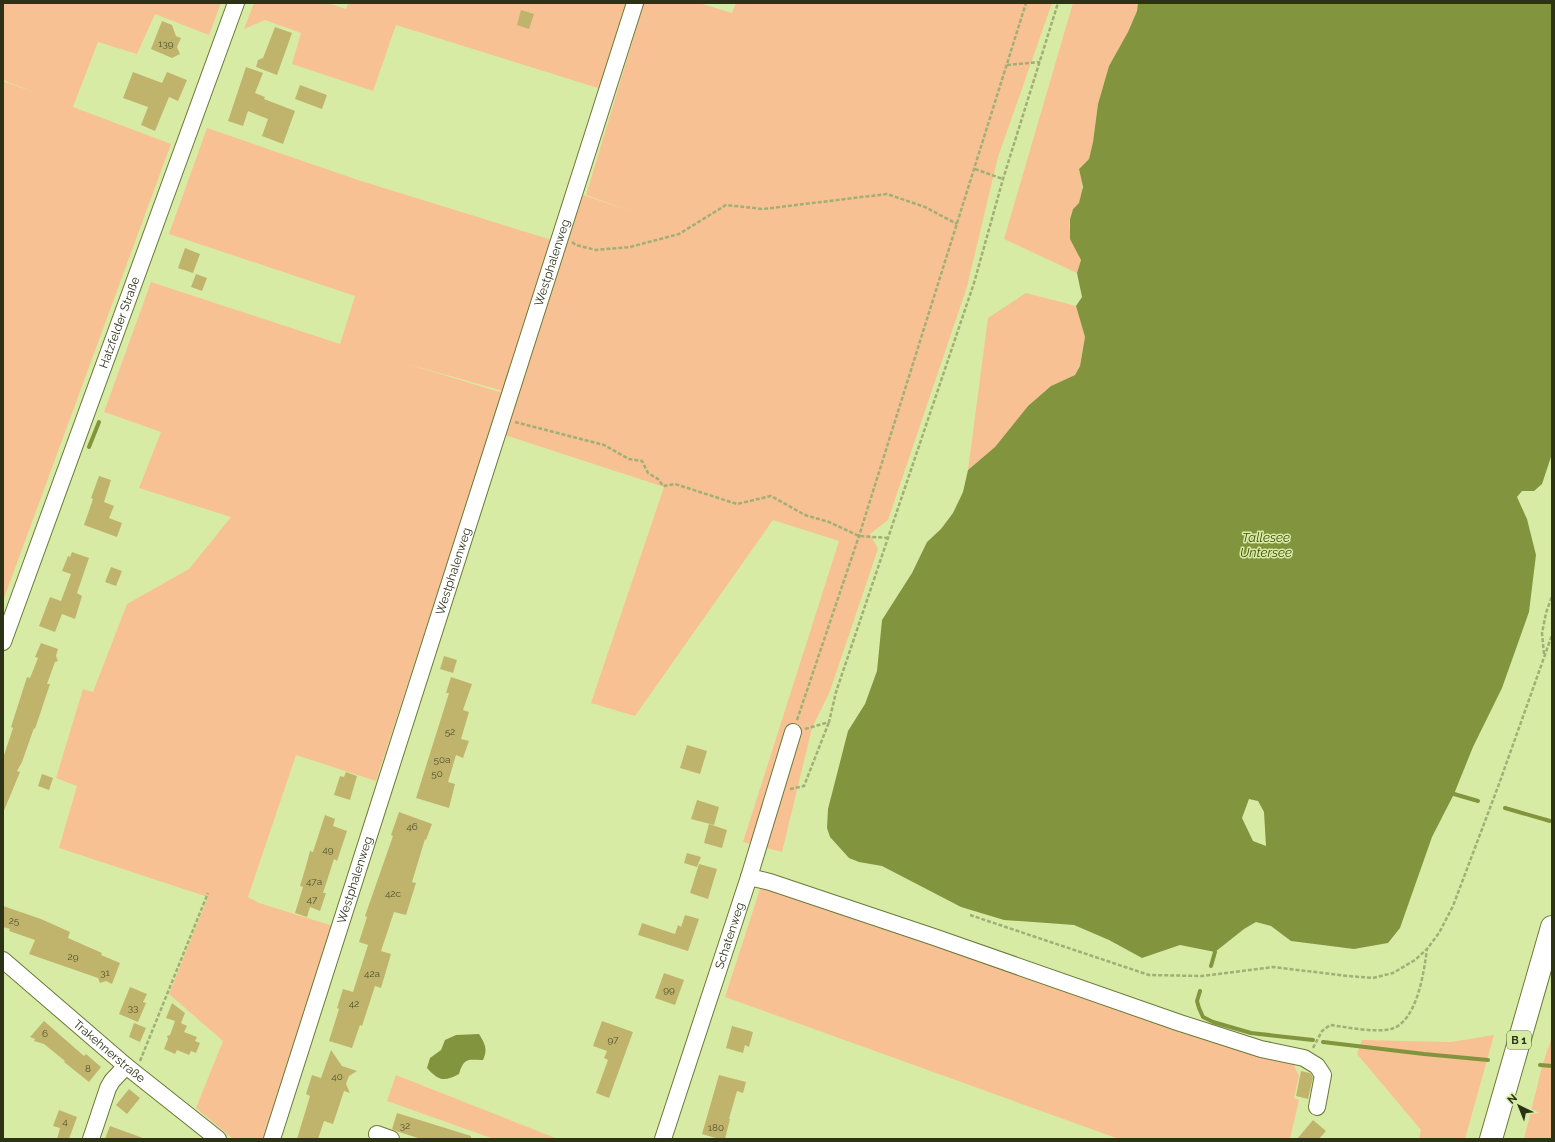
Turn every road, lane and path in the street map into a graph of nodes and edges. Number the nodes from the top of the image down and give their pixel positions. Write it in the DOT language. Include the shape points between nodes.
graph roads {
  1 [pos="236,3"];
  2 [pos="635,3"];
  3 [pos="1026,3"];
  4 [pos="1058,3"];
  5 [pos="1040,62"];
  6 [pos="1007,65"];
  7 [pos="974,169"];
  8 [pos="1003,179"];
  9 [pos="957,224"];
  10 [pos="561,236"];
  11 [pos="503,419"];
  12 [pos="859,536"];
  13 [pos="889,538"];
  14 [pos="1552,596"];
  15 [pos="1552,635"];
  16 [pos="3,642"];
  17 [pos="1545,656"];
  18 [pos="829,722"];
  19 [pos="793,732"];
  20 [pos="804,786"];
  21 [pos="750,877"];
  22 [pos="208,893"];
  23 [pos="970,915"];
  24 [pos="1552,927"];
  25 [pos="1427,949"];
  26 [pos="3,960"];
  27 [pos="1304,1058"];
  28 [pos="130,1069"];
  29 [pos="1317,1107"];
  30 [pos="92,1139"];
  31 [pos="218,1139"];
  32 [pos="272,1139"];
  33 [pos="664,1139"];
  34 [pos="1491,1139"];
  1 -- 16 [label="street, Hatzfelder Straße"];
  2 -- 10 [label="street, Westphalenweg"];
  3 -- 6 [label="path"];
  4 -- 5 [label="path"];
  5 -- 6 [label="path"];
  5 -- 8 [label="path"];
  6 -- 7 [label="path"];
  7 -- 8 [label="path"];
  7 -- 9 [label="path"];
  8 -- 13 [label="path" via="974,283"];
  9 -- 10 [label="path" via="925,207 887,194 763,209 726,205 679,234 630,247 596,250 576,245"];
  9 -- 12 [label="path"];
  10 -- 11 [label="street, Westphalenweg"];
  11 -- 12 [label="path" via="604,445 629,459 642,461 648,473 658,479 663,486 675,484 737,504 771,496 805,515 829,522"];
  11 -- 32 [label="street, Westphalenweg"];
  12 -- 13 [label="path"];
  12 -- 19 [label="path"];
  13 -- 18 [label="path" via="836,692"];
  14 -- 17 [label="path" via="1542,633"];
  15 -- 17 [label="path"];
  17 -- 25 [label="path" via="1453,906"];
  18 -- 19 [label="path"];
  18 -- 20 [label="path"];
  19 -- 21 [label="street, Schatenweg"];
  21 -- 27 [label="street" via="934,937 1194,1028 1260,1049"];
  21 -- 33 [label="street, Schatenweg"];
  22 -- 28 [label="path" via="143,1058"];
  23 -- 25 [label="path" via="1149,975 1202,976 1273,967 1373,978 1393,973 1415,960"];
  24 -- 34 [label="highway, B 1"];
  25 -- 27 [label="path" via="1424,973 1417,996 1407,1016 1397,1026 1372,1030 1330,1025 1322,1031 1312,1050"];
  26 -- 28 [label="street, Trakehnerstraße"];
  27 -- 29 [label="street" via="1317,1066 1323,1075"];
  28 -- 30 [label="street" via="112,1081 108,1088"];
  28 -- 31 [label="street, Trakehnerstraße"];
}
